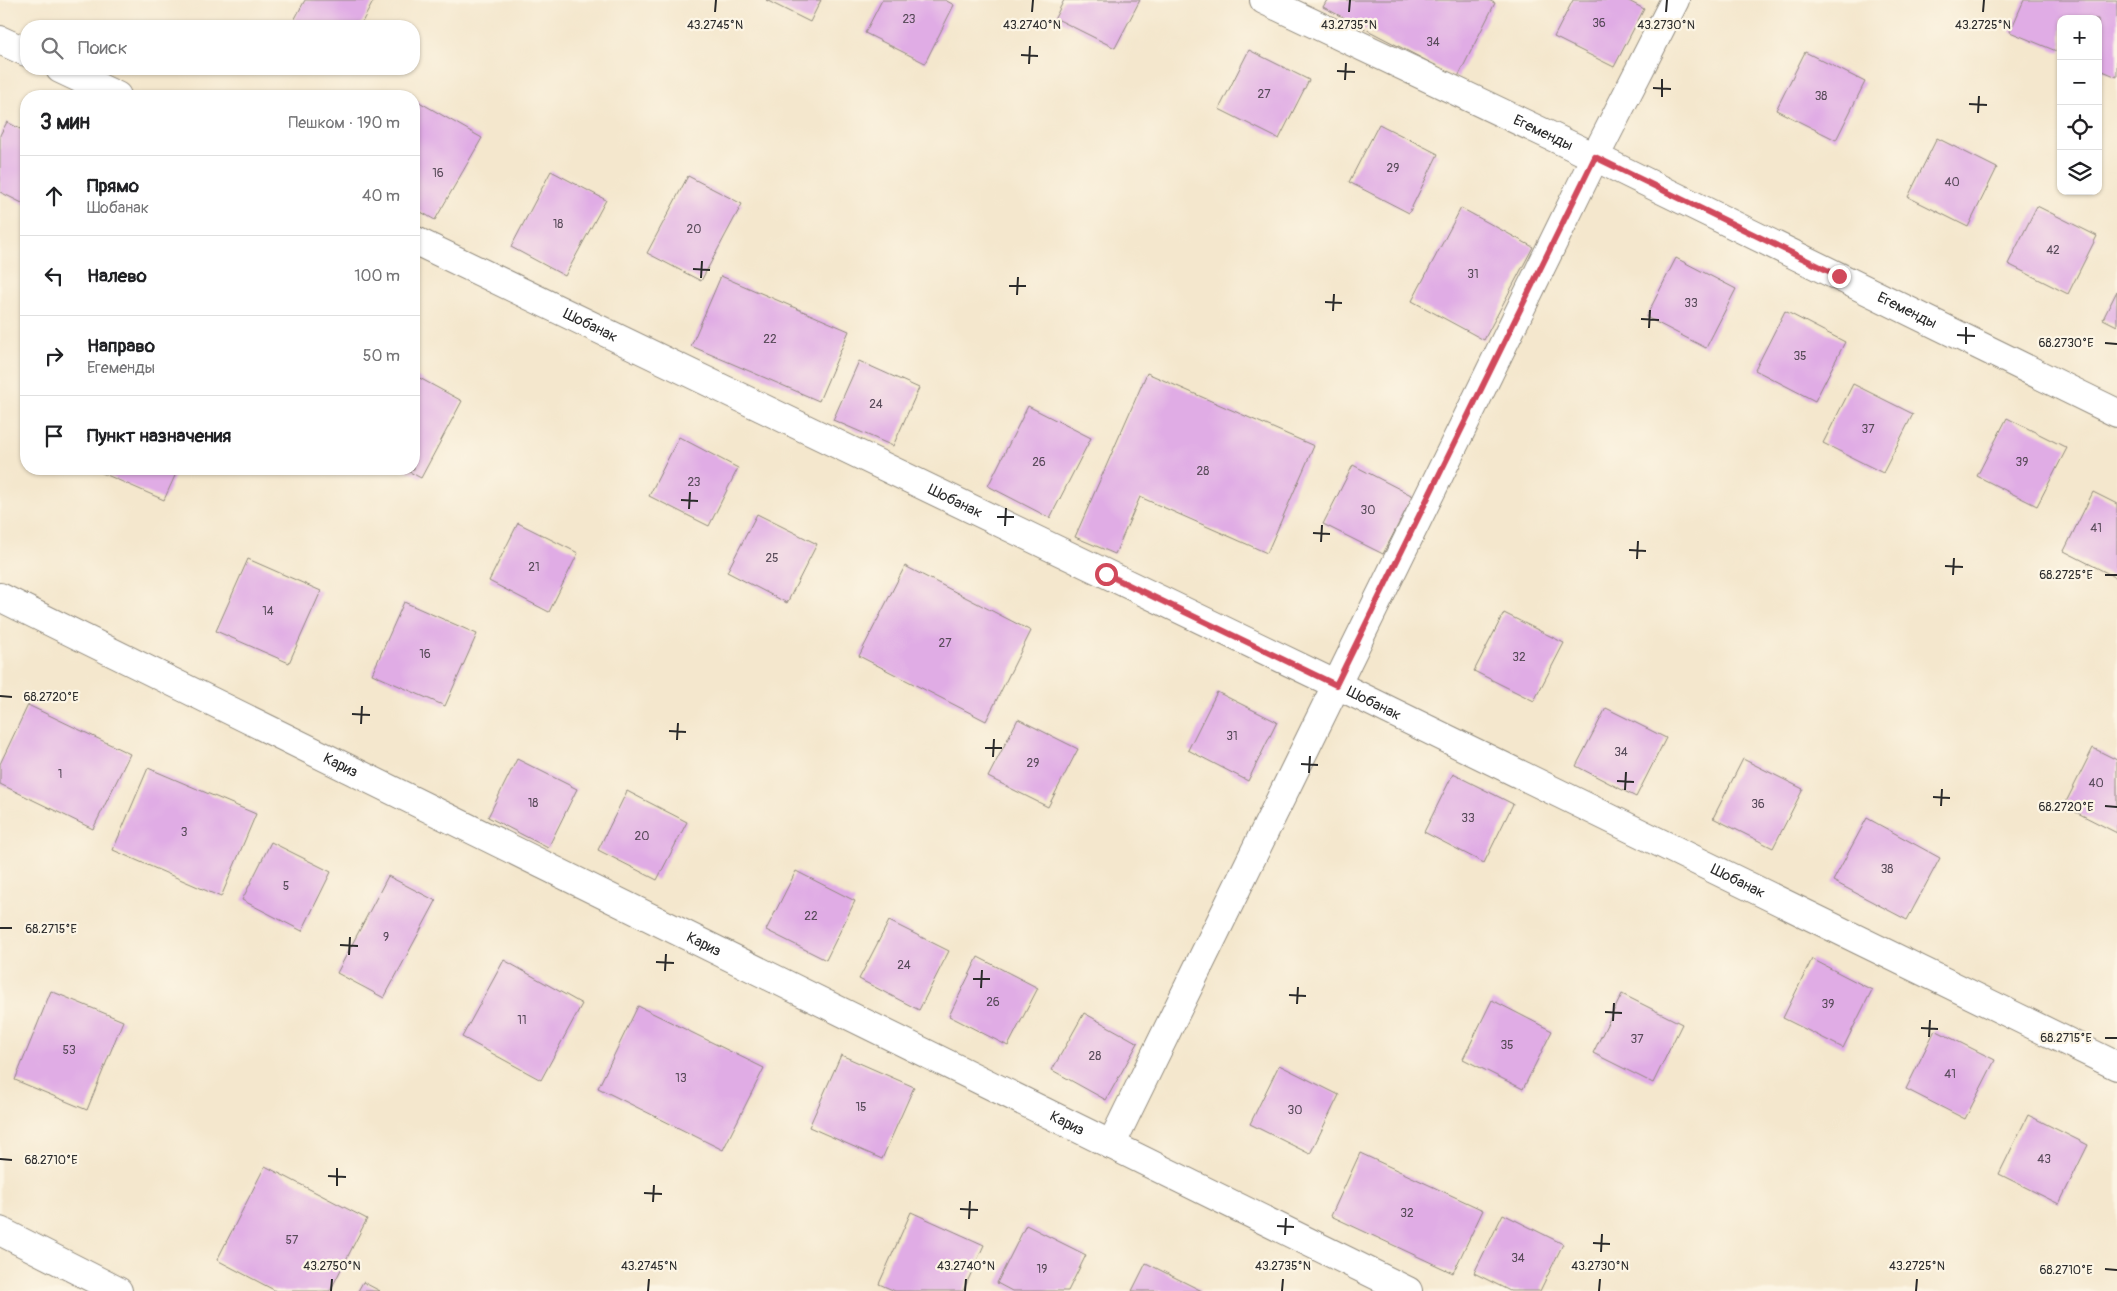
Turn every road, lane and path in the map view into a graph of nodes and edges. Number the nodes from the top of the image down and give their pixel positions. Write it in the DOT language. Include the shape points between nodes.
graph roads {
  1 [pos="1264,0"];
  2 [pos="1675,0"];
  3 [pos="0,40"];
  4 [pos="20,49"];
  5 [pos="73,75"];
  6 [pos="104,90"];
  7 [pos="1595,157"];
  8 [pos="420,243"];
  9 [pos="2117,413"];
  10 [pos="0,597"];
  11 [pos="1336,685"];
  12 [pos="2117,1066"];
  13 [pos="1112,1145"];
  14 [pos="0,1231"];
  15 [pos="118,1291"];
  16 [pos="1408,1291"];
  1 -- 7 [label="street, Егеменды"];
  2 -- 7 [label="street"];
  3 -- 4 [label="street"];
  5 -- 6 [label="street"];
  7 -- 9 [label="street, Егеменды"];
  7 -- 11 [label="street"];
  8 -- 11 [label="street, Шобанак"];
  10 -- 13 [label="street, Кариз"];
  11 -- 12 [label="street, Шобанак"];
  11 -- 13 [label="street"];
  13 -- 16 [label="street, Кариз"];
  14 -- 15 [label="street"];
}
